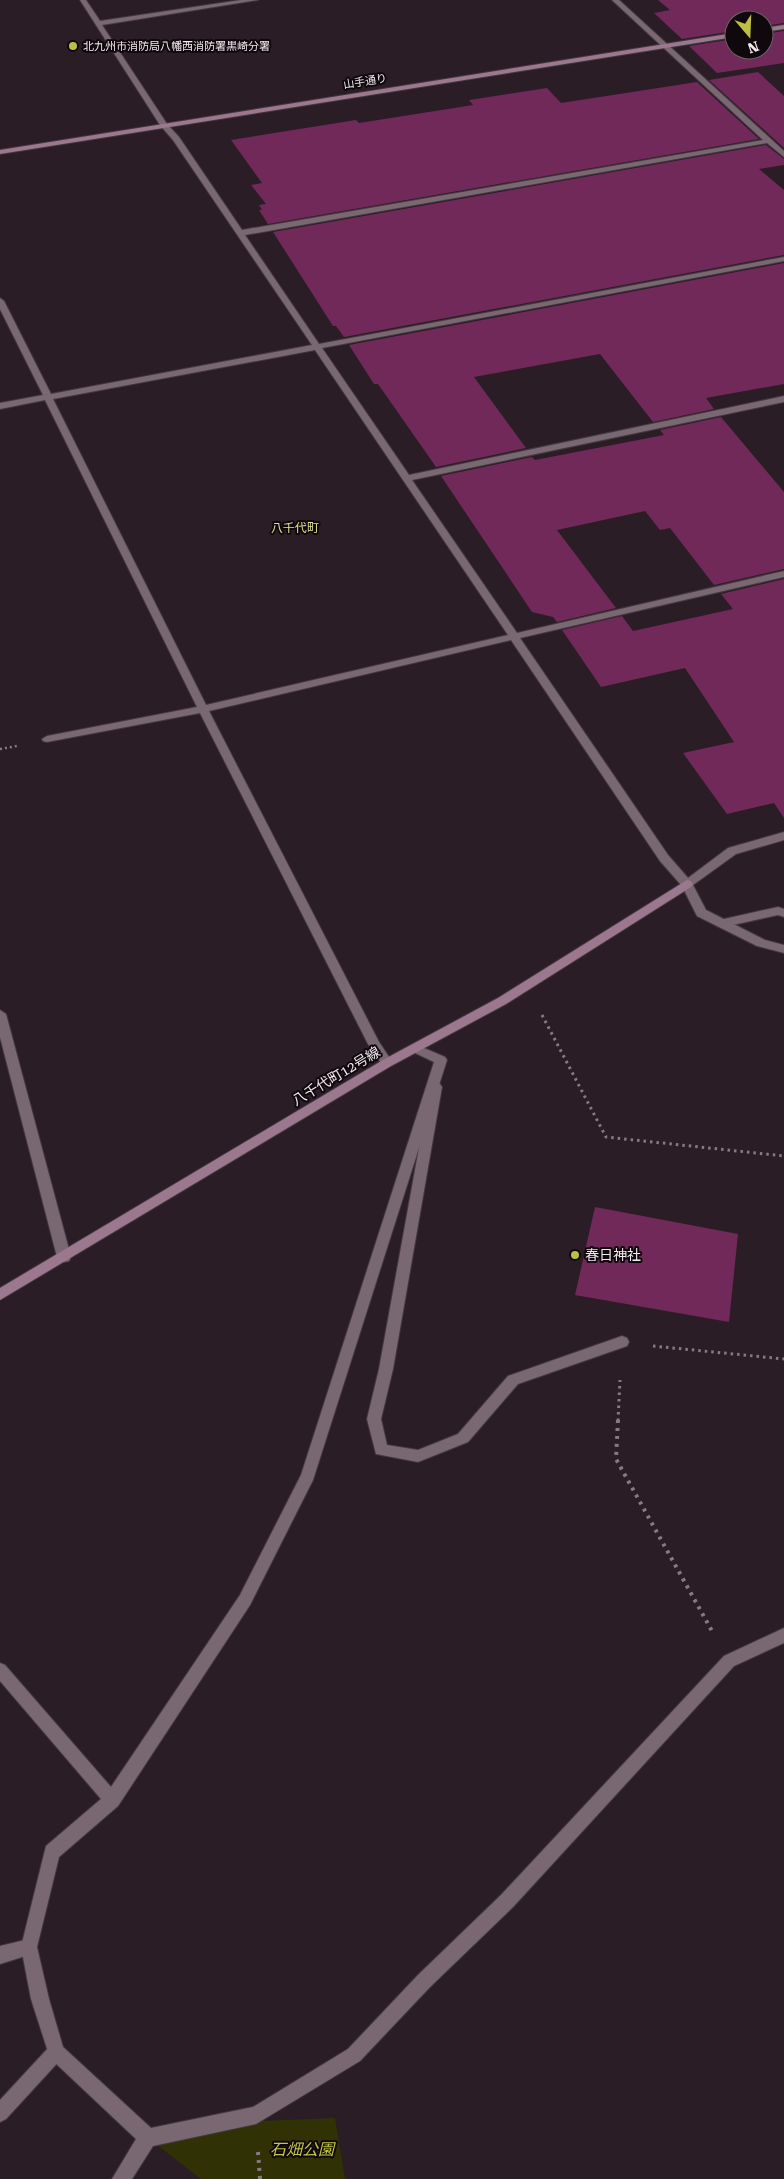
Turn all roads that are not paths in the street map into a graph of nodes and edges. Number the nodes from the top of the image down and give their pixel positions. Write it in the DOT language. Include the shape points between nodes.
graph roads {
  1 [pos="83,0"];
  2 [pos="255,0"];
  3 [pos="615,0"];
  4 [pos="99,23"];
  5 [pos="724,37"];
  6 [pos="664,46"];
  7 [pos="164,125"];
  8 [pos="768,140"];
  9 [pos="0,152"];
  10 [pos="784,155"];
  11 [pos="240,233"];
  12 [pos="784,259"];
  13 [pos="0,302"];
  14 [pos="317,348"];
  15 [pos="48,397"];
  16 [pos="784,399"];
  17 [pos="0,406"];
  18 [pos="406,478"];
  19 [pos="784,574"];
  20 [pos="513,637"];
  21 [pos="202,709"];
  22 [pos="47,739"];
  23 [pos="784,836"];
  24 [pos="688,884"];
  25 [pos="784,913"];
  26 [pos="724,923"];
  27 [pos="784,949"];
  28 [pos="0,1014"];
  29 [pos="417,1049"];
  30 [pos="441,1060"];
  31 [pos="387,1063"];
  32 [pos="64,1257"];
  33 [pos="0,1295"];
  34 [pos="622,1342"];
  35 [pos="784,1634"];
  36 [pos="0,1670"];
  37 [pos="112,1800"];
  38 [pos="29,1947"];
  39 [pos="0,1956"];
  40 [pos="56,2052"];
  41 [pos="0,2113"];
  42 [pos="148,2138"];
  43 [pos="121,2179"];
  1 -- 4 [label="street"];
  2 -- 4 [label="street"];
  3 -- 6 [label="street"];
  4 -- 7 [label="street"];
  5 -- 6 [label="street, 山手通り"];
  6 -- 7 [label="street, 山手通り"];
  6 -- 8 [label="street"];
  7 -- 9 [label="street, 山手通り"];
  7 -- 11 [label="street"];
  8 -- 10 [label="street"];
  8 -- 11 [label="street"];
  11 -- 14 [label="street"];
  12 -- 14 [label="street"];
  13 -- 15 [label="street"];
  14 -- 15 [label="street"];
  14 -- 18 [label="street"];
  15 -- 17 [label="street"];
  15 -- 21 [label="street"];
  16 -- 18 [label="street"];
  18 -- 20 [label="street"];
  19 -- 20 [label="street"];
  20 -- 21 [label="street"];
  20 -- 24 [label="street" via="664,858"];
  21 -- 22 [label="street"];
  21 -- 31 [label="street" via="374,1044"];
  23 -- 24 [label="street" via="732,851"];
  24 -- 26 [label="street" via="702,913"];
  24 -- 29 [label="street, 八千代町12号線" via="516,992"];
  25 -- 26 [label="street"];
  26 -- 27 [label="street" via="761,942"];
  28 -- 32 [label="street"];
  29 -- 30 [label="street"];
  29 -- 31 [label="street, 八千代町12号線"];
  30 -- 34 [label="street" via="386,1369 374,1418 381,1450 418,1456 463,1438 513,1380"];
  30 -- 37 [label="street" via="308,1476 245,1600"];
  31 -- 32 [label="street, 八千代町12号線"];
  32 -- 33 [label="street, 八千代町12号線"];
  35 -- 42 [label="street" via="728,1662 507,1901 354,2055 256,2115"];
  36 -- 37 [label="street"];
  37 -- 38 [label="street" via="52,1852"];
  38 -- 39 [label="street"];
  38 -- 40 [label="street"];
  40 -- 41 [label="street"];
  40 -- 42 [label="street"];
  42 -- 43 [label="street"];
}
